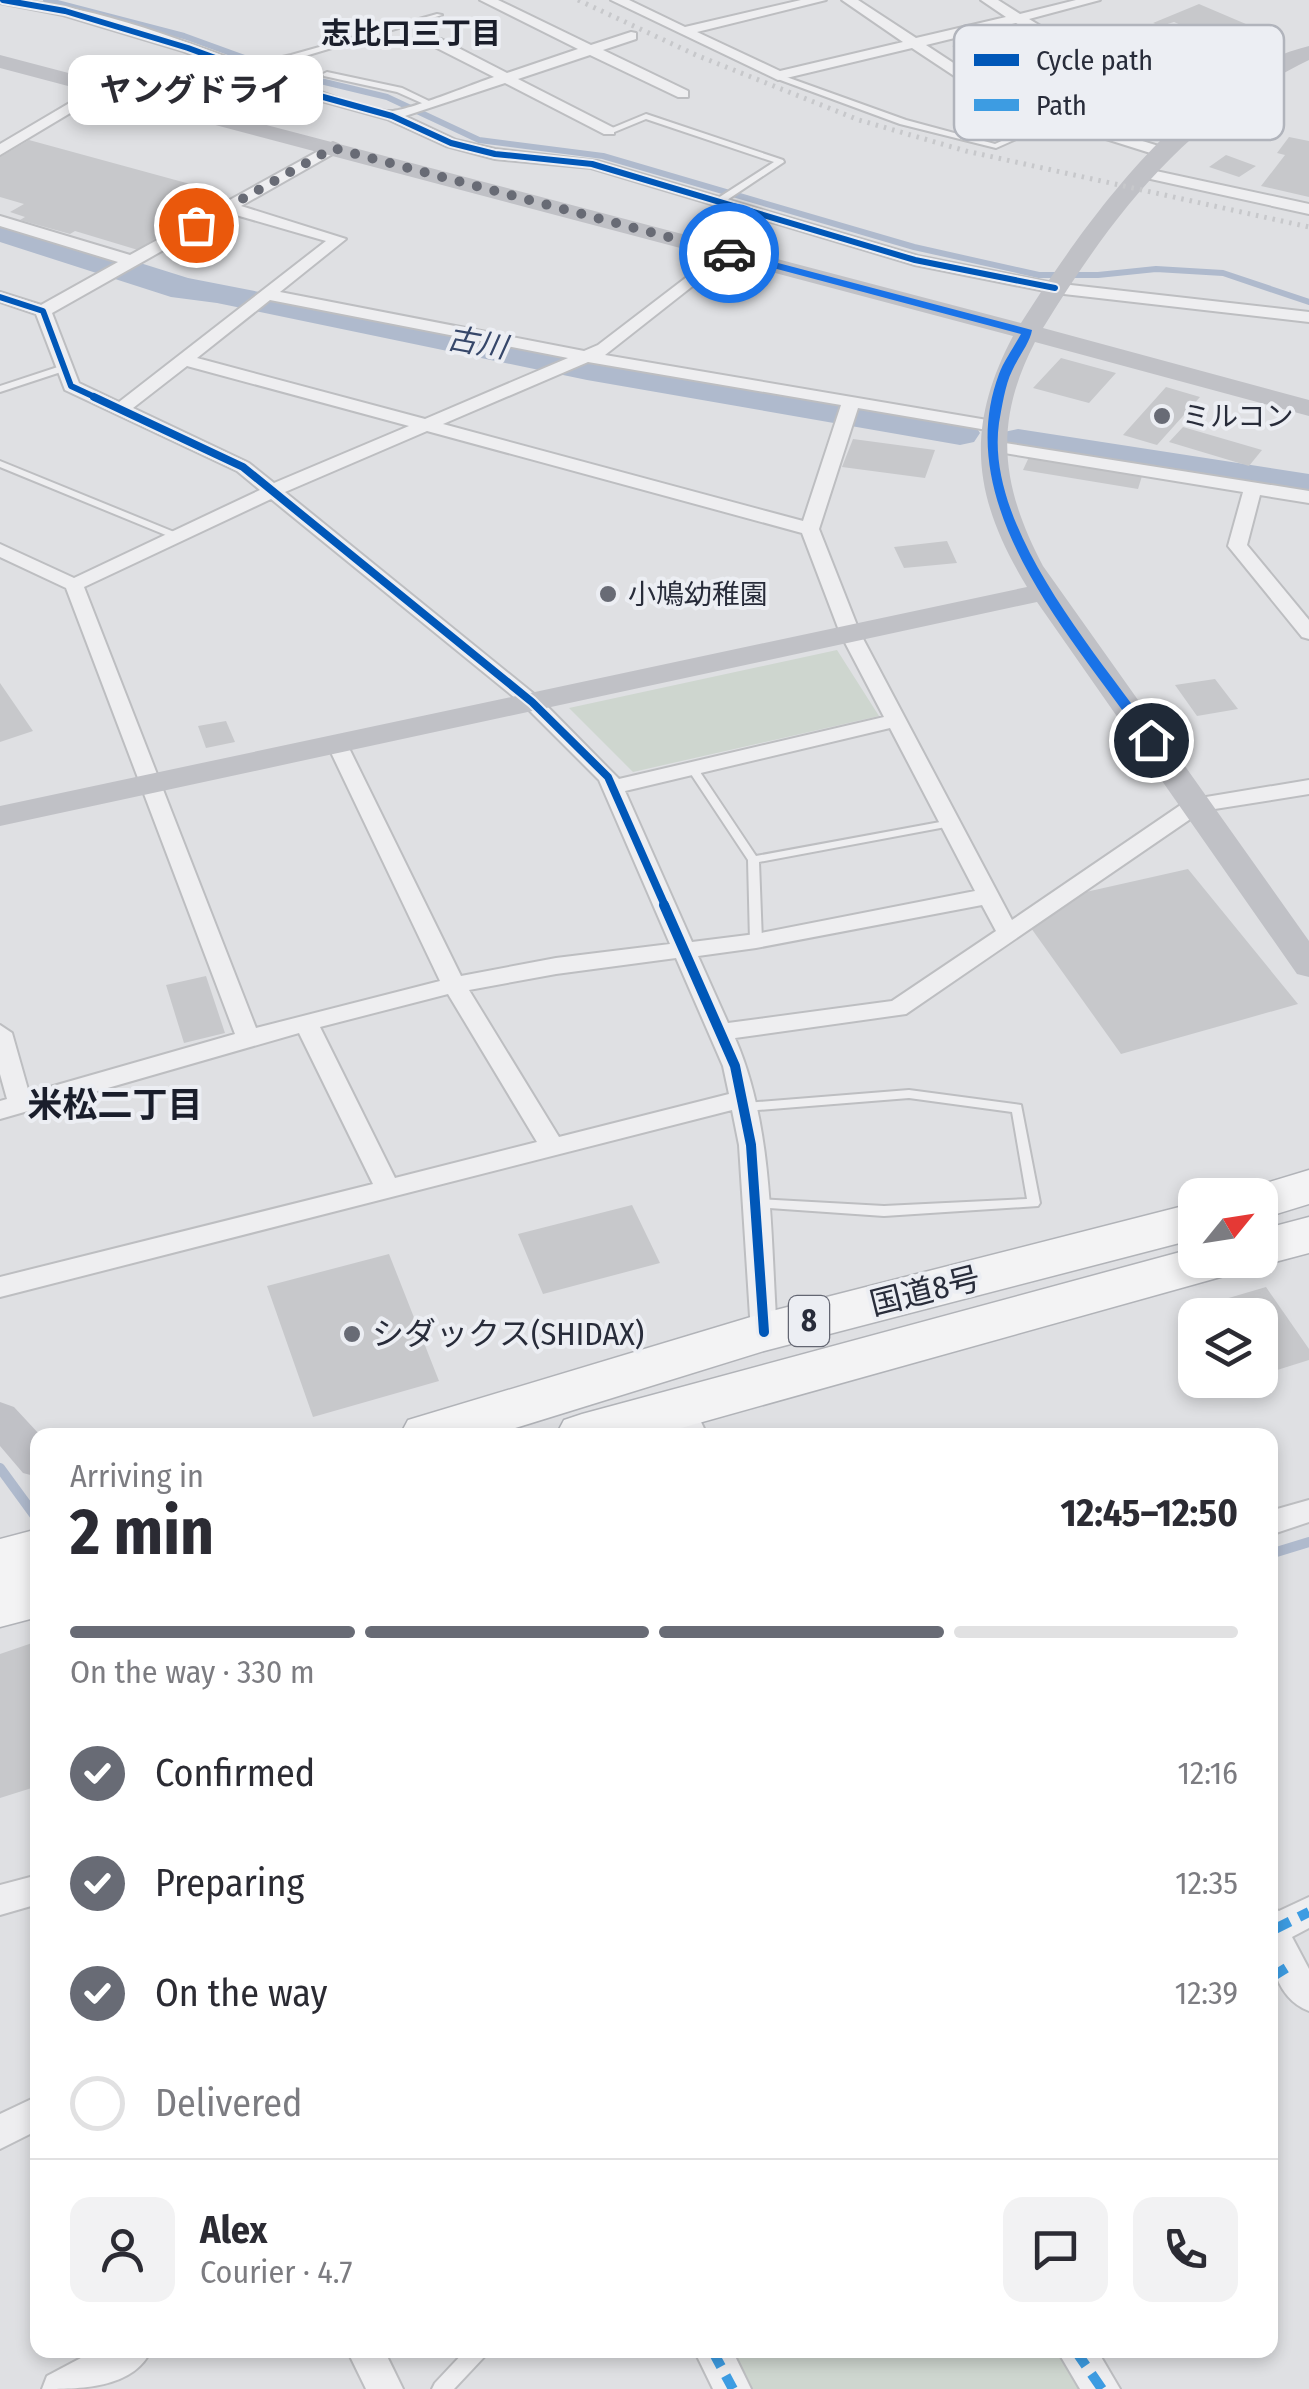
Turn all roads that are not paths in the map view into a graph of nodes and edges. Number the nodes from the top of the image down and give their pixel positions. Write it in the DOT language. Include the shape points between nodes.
graph roads {
  1 [pos="3,0"];
  2 [pos="487,0"];
  3 [pos="618,0"];
  4 [pos="819,0"];
  5 [pos="849,0"];
  6 [pos="988,0"];
  7 [pos="1094,0"];
  8 [pos="439,15"];
  9 [pos="1020,20"];
  10 [pos="998,25"];
  11 [pos="1028,25"];
  12 [pos="684,31"];
  13 [pos="954,35"];
  14 [pos="631,36"];
  15 [pos="436,42"];
  16 [pos="915,44"];
  17 [pos="589,50"];
  18 [pos="1309,52"];
  19 [pos="0,60"];
  20 [pos="1284,62"];
  21 [pos="236,67"];
  22 [pos="954,69"];
  23 [pos="327,74"];
  24 [pos="778,76"];
  25 [pos="505,79"];
  26 [pos="106,88"];
  27 [pos="682,94"];
  28 [pos="427,102"];
  29 [pos="164,104"];
  30 [pos="392,116"];
  31 [pos="609,131"];
  32 [pos="0,134"];
  33 [pos="954,135"];
  34 [pos="19,138"];
  35 [pos="973,140"];
  36 [pos="1010,140"];
  37 [pos="1125,140"];
  38 [pos="1173,140"];
  39 [pos="333,148"];
  40 [pos="0,150"];
  41 [pos="1160,151"];
  42 [pos="570,162"];
  43 [pos="1142,173"];
  44 [pos="718,202"];
  45 [pos="227,208"];
  46 [pos="1309,208"];
  47 [pos="0,221"];
  48 [pos="726,252"];
  49 [pos="132,261"];
  50 [pos="1055,287"];
  51 [pos="268,295"];
  52 [pos="0,297"];
  53 [pos="43,310"];
  54 [pos="1309,317"];
  55 [pos="1028,332"];
  56 [pos="588,357"];
  57 [pos="185,360"];
  58 [pos="64,368"];
  59 [pos="0,388"];
  60 [pos="851,402"];
  61 [pos="1309,408"];
  62 [pos="121,410"];
  63 [pos="426,426"];
  64 [pos="992,436"];
  65 [pos="0,464"];
  66 [pos="1253,488"];
  67 [pos="272,491"];
  68 [pos="1309,497"];
  69 [pos="810,528"];
  70 [pos="176,536"];
  71 [pos="0,550"];
  72 [pos="74,585"];
  73 [pos="1047,591"];
  74 [pos="850,633"];
  75 [pos="1309,633"];
  76 [pos="532,702"];
  77 [pos="896,720"];
  78 [pos="337,744"];
  79 [pos="692,768"];
  80 [pos="152,784"];
  81 [pos="613,786"];
  82 [pos="1309,787"];
  83 [pos="1196,804"];
  84 [pos="0,816"];
  85 [pos="950,824"];
  86 [pos="753,860"];
  87 [pos="989,896"];
  88 [pos="1008,932"];
  89 [pos="756,941"];
  90 [pos="685,949"];
  91 [pos="1309,966"];
  92 [pos="454,985"];
  93 [pos="306,1023"];
  94 [pos="721,1032"];
  95 [pos="0,1033"];
  96 [pos="248,1038"];
  97 [pos="744,1103"];
  98 [pos="10,1106"];
  99 [pos="554,1149"];
  100 [pos="1309,1187"];
  101 [pos="388,1189"];
  102 [pos="1278,1196"];
  103 [pos="754,1204"];
  104 [pos="1178,1225"];
  105 [pos="1309,1235"];
  106 [pos="1278,1243"];
  107 [pos="1178,1272"];
  108 [pos="0,1287"];
  109 [pos="764,1332"];
  110 [pos="0,1418"];
  111 [pos="687,1421"];
  112 [pos="449,1428"];
  113 [pos="634,1428"];
  114 [pos="30,1452"];
  115 [pos="1309,1511"];
  116 [pos="1278,1521"];
  117 [pos="30,1554"];
  118 [pos="0,1562"];
  119 [pos="30,1596"];
  120 [pos="0,1604"];
  121 [pos="30,1892"];
  122 [pos="0,1900"];
  123 [pos="1309,1912"];
  124 [pos="1278,1924"];
  125 [pos="1279,1973"];
  126 [pos="1309,1995"];
  127 [pos="30,2116"];
  128 [pos="0,2132"];
  129 [pos="118,2358"];
  130 [pos="369,2358"];
  131 [pos="471,2358"];
  132 [pos="716,2358"];
  133 [pos="1081,2358"];
  134 [pos="60,2389"];
  135 [pos="385,2389"];
  136 [pos="441,2389"];
  137 [pos="733,2389"];
  138 [pos="1102,2389"];
  1 -- 21 [label="street" via="65,11"];
  2 -- 17 [label="street"];
  3 -- 12 [label="street"];
  4 -- 12 [label="street"];
  5 -- 16 [label="street"];
  6 -- 9 [label="street"];
  7 -- 9 [label="street"];
  8 -- 21 [label="lane"];
  9 -- 10 [label="street"];
  9 -- 11 [label="street"];
  12 -- 24 [label="street"];
  13 -- 16 [label="street"];
  14 -- 17 [label="street"];
  15 -- 25 [label="street"];
  16 -- 22 [label="street"];
  16 -- 24 [label="street"];
  17 -- 25 [label="street"];
  17 -- 27 [label="street"];
  18 -- 20 [label="main road"];
  19 -- 26 [label="main road"];
  21 -- 29 [label="lane"];
  21 -- 30 [label="street"];
  23 -- 28 [label="lane"];
  24 -- 33 [label="lane"];
  25 -- 28 [label="street"];
  25 -- 31 [label="street"];
  26 -- 29 [label="main road"];
  26 -- 34 [label="street"];
  28 -- 30 [label="street"];
  29 -- 39 [label="main road"];
  30 -- 42 [label="street" via="496,154"];
  31 -- 42 [label="street" via="586,141"];
  31 -- 44 [label="lane" via="646,116 780,162"];
  32 -- 34 [label="street"];
  34 -- 40 [label="street"];
  35 -- 36 [label="lane" via="996,146"];
  37 -- 41 [label="street"];
  38 -- 41 [label="main road"];
  39 -- 45 [label="street"];
  39 -- 48 [label="main road"];
  41 -- 43 [label="main road"];
  42 -- 44 [label="street"];
  43 -- 46 [label="street"];
  43 -- 50 [label="main road"];
  44 -- 50 [label="street" via="915,260"];
  45 -- 49 [label="street"];
  45 -- 51 [label="street" via="338,239"];
  47 -- 49 [label="street"];
  48 -- 55 [label="main road"];
  48 -- 56 [label="street"];
  49 -- 53 [label="street"];
  50 -- 54 [label="street"];
  50 -- 55 [label="main road"];
  51 -- 56 [label="street"];
  51 -- 57 [label="street"];
  52 -- 53 [label="street"];
  53 -- 58 [label="street"];
  55 -- 61 [label="main road"];
  55 -- 64 [label="main road" via="1005,374"];
  56 -- 60 [label="street"];
  56 -- 63 [label="street"];
  57 -- 62 [label="street"];
  57 -- 63 [label="street"];
  58 -- 59 [label="lane"];
  58 -- 62 [label="street" via="71,386"];
  60 -- 64 [label="street"];
  60 -- 69 [label="street"];
  62 -- 67 [label="street" via="243,467"];
  63 -- 67 [label="street"];
  63 -- 69 [label="street"];
  64 -- 66 [label="street"];
  64 -- 73 [label="main road" via="995,480 1008,523"];
  65 -- 70 [label="lane"];
  66 -- 68 [label="street"];
  66 -- 75 [label="street" via="1236,546"];
  67 -- 70 [label="street"];
  67 -- 76 [label="street"];
  69 -- 74 [label="street"];
  70 -- 72 [label="street"];
  71 -- 72 [label="street"];
  72 -- 80 [label="street"];
  73 -- 74 [label="main road"];
  73 -- 83 [label="main road"];
  74 -- 76 [label="main road"];
  74 -- 77 [label="street"];
  76 -- 78 [label="main road"];
  76 -- 81 [label="street"];
  77 -- 79 [label="street"];
  77 -- 85 [label="street"];
  78 -- 80 [label="main road"];
  78 -- 92 [label="street"];
  79 -- 81 [label="street"];
  79 -- 86 [label="lane"];
  80 -- 84 [label="main road"];
  80 -- 96 [label="street"];
  81 -- 90 [label="street"];
  82 -- 83 [label="street"];
  83 -- 88 [label="street"];
  83 -- 91 [label="main road"];
  85 -- 86 [label="lane"];
  85 -- 87 [label="street"];
  86 -- 89 [label="lane"];
  87 -- 88 [label="street"];
  87 -- 89 [label="street"];
  88 -- 94 [label="street" via="898,1008"];
  89 -- 90 [label="street"];
  90 -- 92 [label="street"];
  90 -- 94 [label="street"];
  92 -- 93 [label="street"];
  92 -- 99 [label="street"];
  93 -- 96 [label="street"];
  93 -- 101 [label="street"];
  94 -- 97 [label="street"];
  95 -- 98 [label="street"];
  96 -- 98 [label="street"];
  97 -- 99 [label="street"];
  97 -- 103 [label="street"];
  97 -- 103 [label="lane" via="909,1094 1018,1108 1034,1203 884,1210"];
  99 -- 101 [label="street"];
  100 -- 102 [label="highway"];
  101 -- 108 [label="street"];
  103 -- 109 [label="street"];
  104 -- 109 [label="highway, 国道8号 / 8"];
  105 -- 106 [label="highway"];
  107 -- 111 [label="highway, 国道8号 / 8"];
  109 -- 112 [label="highway, 国道8号 / 8"];
  110 -- 114 [label="main road"];
  111 -- 113 [label="highway, 国道8号 / 8"];
  115 -- 116 [label="street"];
  117 -- 118 [label="highway"];
  119 -- 120 [label="highway"];
  121 -- 122 [label="street"];
  123 -- 124 [label="street"];
  125 -- 126 [label="street"];
  127 -- 128 [label="street"];
  129 -- 134 [label="street"];
  130 -- 135 [label="street"];
  131 -- 136 [label="lane"];
  132 -- 137 [label="street"];
  133 -- 138 [label="street"];
}
